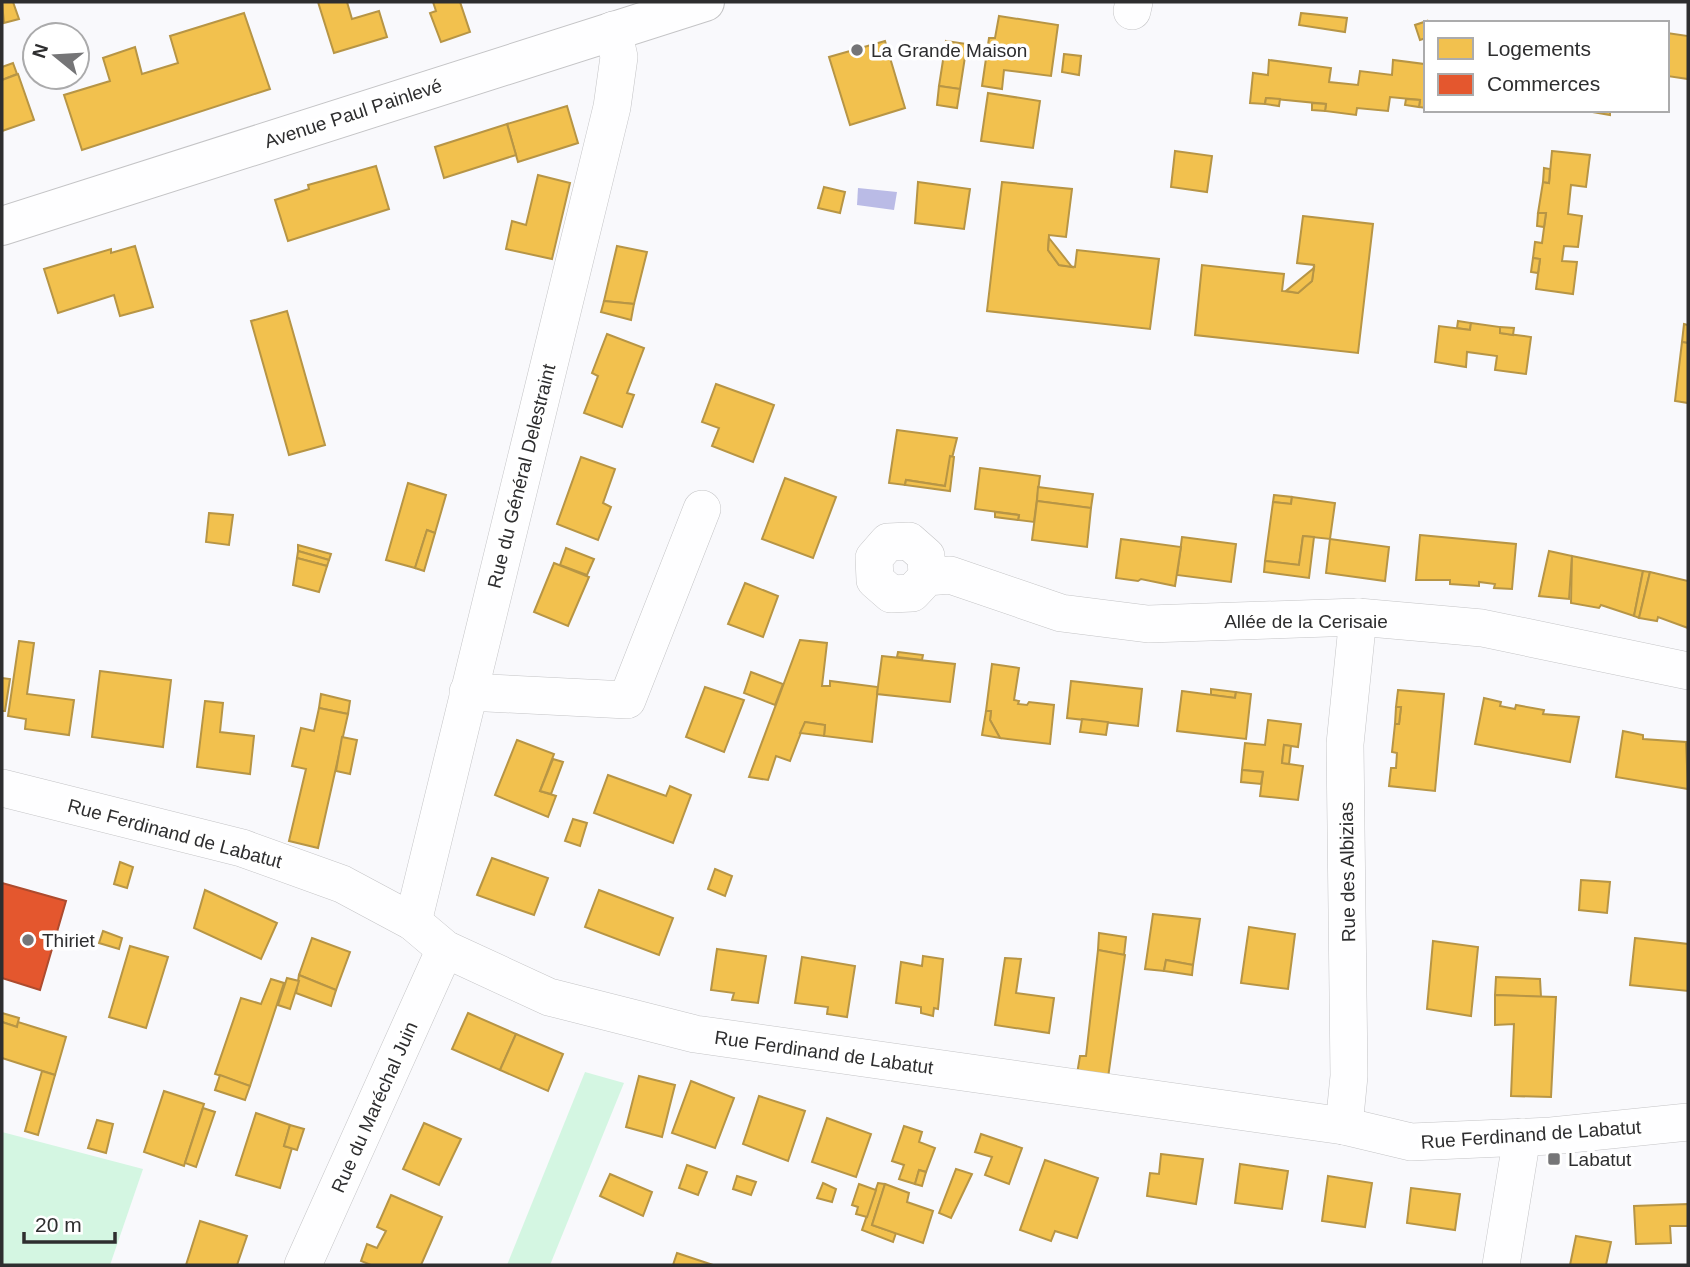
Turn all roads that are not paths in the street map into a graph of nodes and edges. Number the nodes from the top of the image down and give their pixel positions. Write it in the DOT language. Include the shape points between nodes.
graph roads {
  1 [pos="705,2"];
  2 [pos="613,30"];
  3 [pos="2,226"];
  4 [pos="702,509"];
  5 [pos="927,577"];
  6 [pos="1358,617"];
  7 [pos="1688,671"];
  8 [pos="468,692"];
  9 [pos="2,788"];
  10 [pos="413,922"];
  11 [pos="446,949"];
  12 [pos="1688,1122"];
  13 [pos="1344,1126"];
  14 [pos="1522,1137"];
  15 [pos="303,1265"];
  16 [pos="1501,1265"];
  1 -- 2 [label="main road, Avenue Paul Painlevé"];
  2 -- 3 [label="main road, Avenue Paul Painlevé"];
  2 -- 8 [label="street, Rue du Général Delestraint" via="619,57 612,107"];
  4 -- 8 [label="street" via="626,699"];
  5 -- 6 [label="street, Allée de la Cerisaie" via="950,575 1061,613 1148,624"];
  6 -- 7 [label="street, Allée de la Cerisaie" via="1482,628"];
  6 -- 13 [label="street, Rue des Albizias" via="1345,744 1349,1076"];
  8 -- 10 [label="street, Rue du Général Delestraint"];
  9 -- 10 [label="street, Rue Ferdinand de Labatut" via="242,848 342,884"];
  10 -- 11 [label="street, Rue Ferdinand de Labatut"];
  11 -- 13 [label="street, Rue Ferdinand de Labatut" via="549,997 695,1034"];
  11 -- 15 [label="street, Rue du Maréchal Juin"];
  12 -- 14 [label="street, Rue Ferdinand de Labatut"];
  13 -- 14 [label="street, Rue Ferdinand de Labatut" via="1411,1142"];
  14 -- 16 [label="street"];
}
